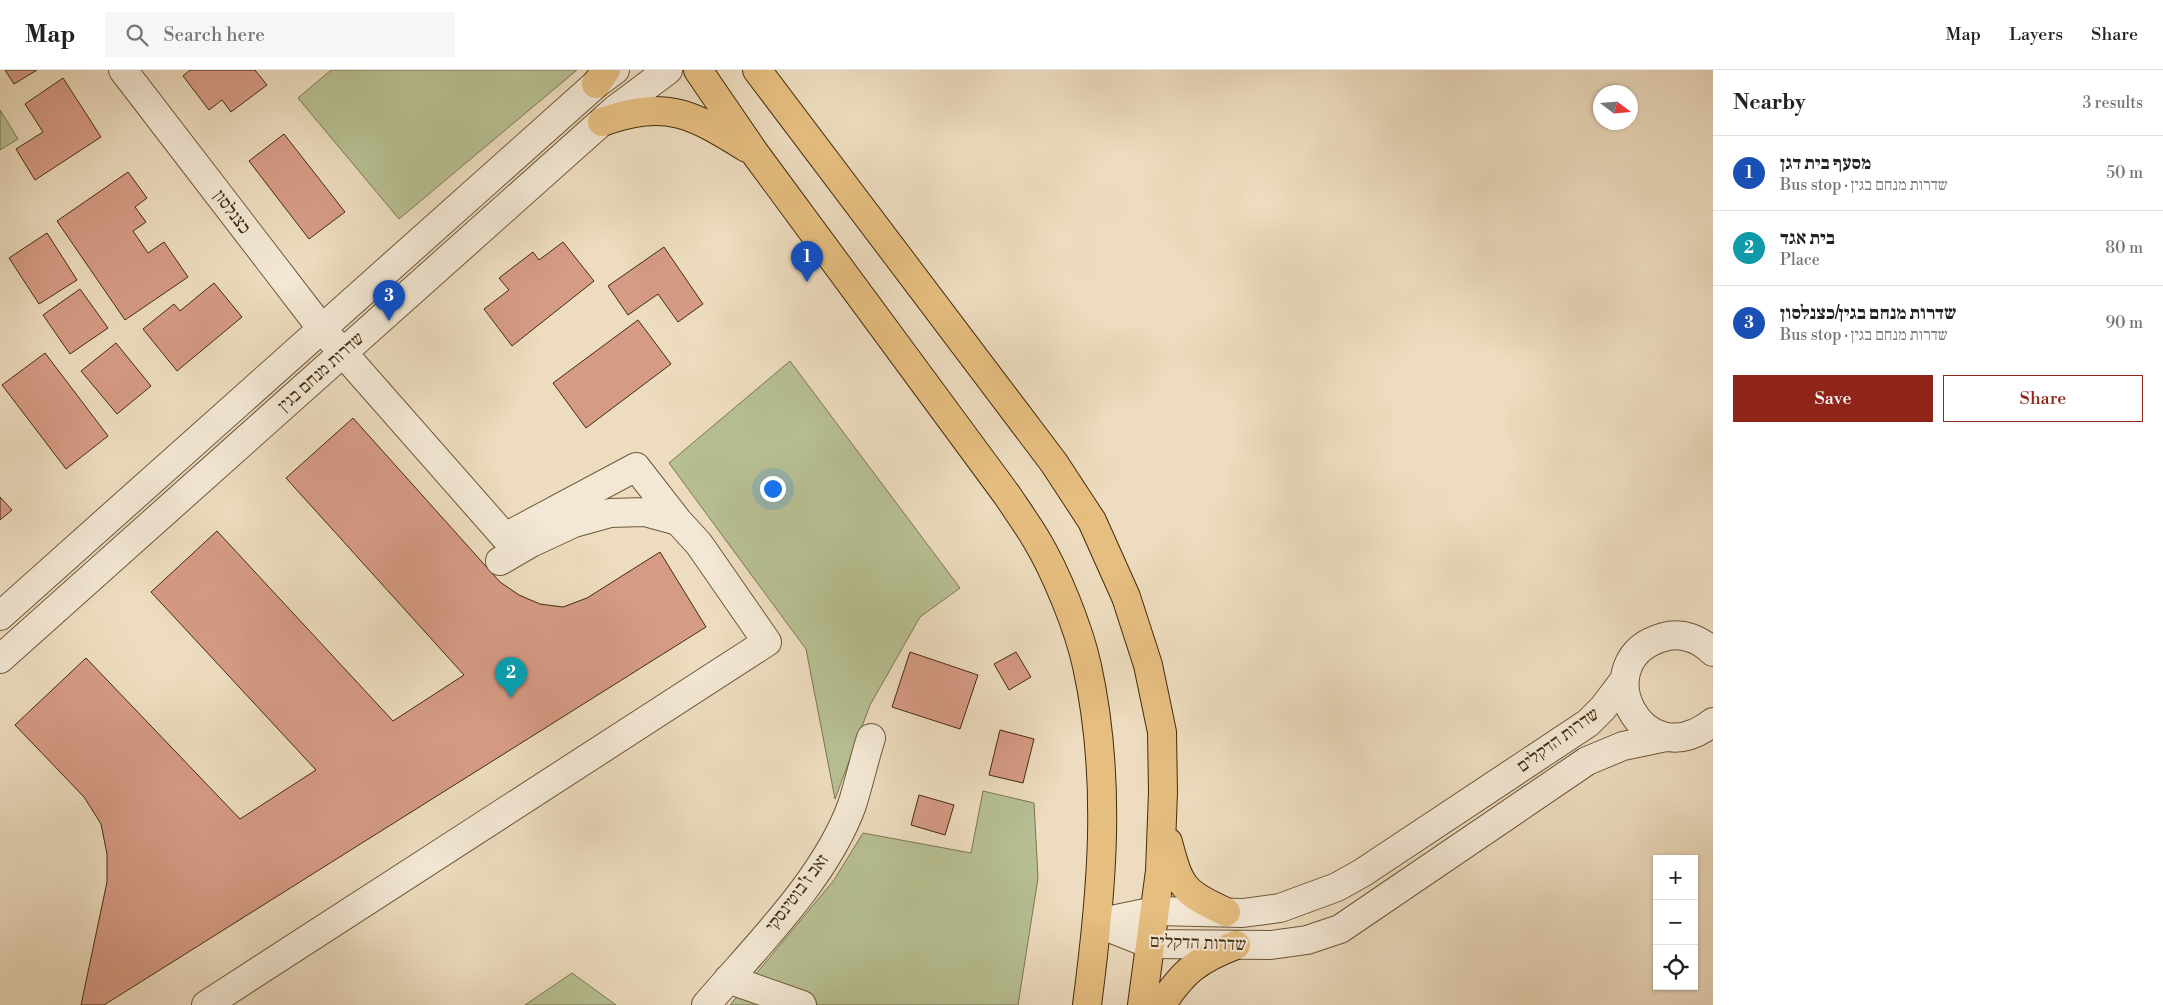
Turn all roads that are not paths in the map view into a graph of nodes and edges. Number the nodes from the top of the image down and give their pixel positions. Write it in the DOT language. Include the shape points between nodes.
graph roads {
  1 [pos="124,70"];
  2 [pos="668,70"];
  3 [pos="698,70"];
  4 [pos="757,70"];
  5 [pos="606,75"];
  6 [pos="602,122"];
  7 [pos="754,152"];
  8 [pos="322,329"];
  9 [pos="344,352"];
  10 [pos="678,521"];
  11 [pos="500,561"];
  12 [pos="0,616"];
  13 [pos="1713,633"];
  14 [pos="1686,636"];
  15 [pos="1713,652"];
  16 [pos="0,659"];
  17 [pos="1625,679"];
  18 [pos="1713,722"];
  19 [pos="1666,737"];
  20 [pos="871,738"];
  21 [pos="1162,820"];
  22 [pos="1155,911"];
  23 [pos="1226,912"];
  24 [pos="1098,923"];
  25 [pos="1150,944"];
  26 [pos="1236,945"];
  27 [pos="728,979"];
  28 [pos="206,1005"];
  29 [pos="706,1005"];
  30 [pos="802,1005"];
  31 [pos="1087,1005"];
  32 [pos="1142,1005"];
  33 [pos="1161,1005"];
  1 -- 8 [label="street, כצנלסון"];
  2 -- 6 [label="street, שדרות מנחם בגין"];
  3 -- 7 [label="main road"];
  4 -- 21 [label="main road" via="1054,463 1092,521 1126,597 1148,665 1162,732"];
  5 -- 8 [label="street, שדרות מנחם בגין"];
  6 -- 7 [label="main road" via="648,110 676,112 703,122"];
  6 -- 9 [label="street, שדרות מנחם בגין"];
  7 -- 24 [label="main road" via="1007,495 1037,541 1066,603 1087,665 1101,749 1102,837"];
  8 -- 9 [label="street, כצנלסון"];
  8 -- 12 [label="street, שדרות מנחם בגין"];
  9 -- 10 [label="street, כצנלסון" via="505,537 636,466"];
  9 -- 16 [label="street, שדרות מנחם בגין"];
  10 -- 11 [label="street" via="645,512 610,513 574,523 531,542"];
  10 -- 28 [label="street" via="699,544 767,642"];
  13 -- 14 [label="street"];
  14 -- 15 [label="street" via="1702,642"];
  14 -- 17 [label="street" via="1669,635 1653,640 1629,663"];
  17 -- 19 [label="street" via="1625,696 1638,722 1650,732"];
  17 -- 23 [label="street, שדרות הדקלים" via="1588,723 1362,873 1337,887 1280,908"];
  18 -- 19 [label="street, שדרות הדקלים" via="1683,738"];
  19 -- 26 [label="street, שדרות הדקלים" via="1623,746 1588,761 1340,929 1307,940"];
  20 -- 27 [label="street, זאב ז'בוטינסקי" via="852,806 829,851 806,887"];
  21 -- 22 [label="main road"];
  21 -- 23 [label="main road" via="1176,873 1184,887 1198,900"];
  22 -- 23 [label="street, שדרות הדקלים"];
  22 -- 24 [label="street, שדרות הדקלים"];
  22 -- 25 [label="main road"];
  24 -- 25 [label="street, שדרות הדקלים"];
  24 -- 31 [label="main road"];
  25 -- 26 [label="street, שדרות הדקלים"];
  25 -- 32 [label="main road"];
  26 -- 33 [label="main road" via="1190,968 1174,984"];
  27 -- 29 [label="street, זאב ז'בוטינסקי"];
  27 -- 30 [label="street"];
}
